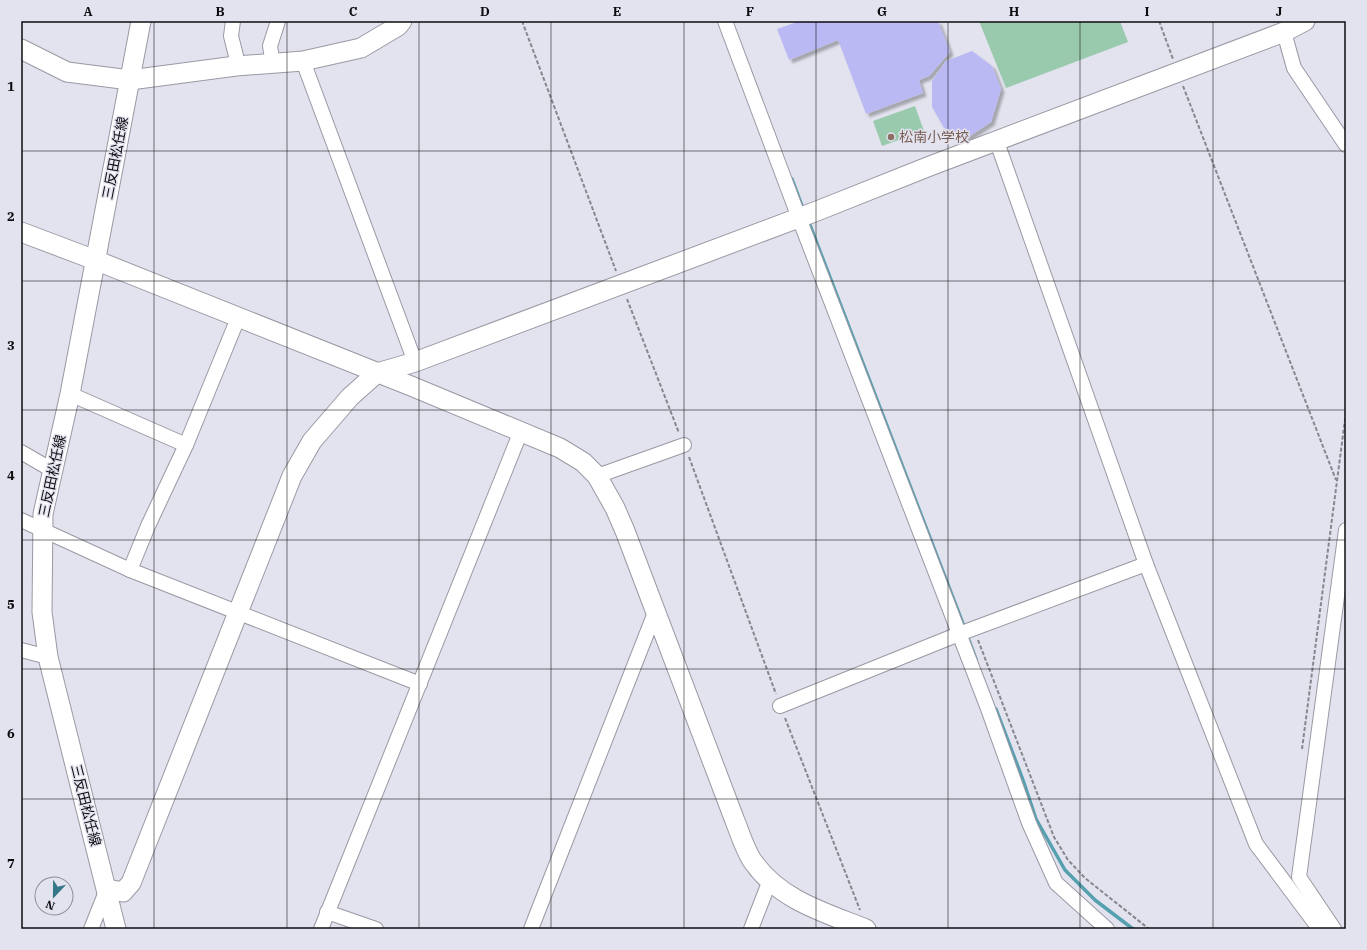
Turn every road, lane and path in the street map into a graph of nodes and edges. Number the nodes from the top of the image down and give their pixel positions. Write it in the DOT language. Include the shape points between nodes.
graph roads {
  1 [pos="141,21"];
  2 [pos="233,21"];
  3 [pos="278,21"];
  4 [pos="402,21"];
  5 [pos="522,21"];
  6 [pos="725,21"];
  7 [pos="1159,21"];
  8 [pos="1305,21"];
  9 [pos="1284,32"];
  10 [pos="21,49"];
  11 [pos="303,62"];
  12 [pos="274,64"];
  13 [pos="236,66"];
  14 [pos="1178,73"];
  15 [pos="130,80"];
  16 [pos="997,142"];
  17 [pos="1346,145"];
  18 [pos="799,218"];
  19 [pos="21,232"];
  20 [pos="95,260"];
  21 [pos="621,285"];
  22 [pos="238,318"];
  23 [pos="415,362"];
  24 [pos="377,373"];
  25 [pos="70,394"];
  26 [pos="1346,412"];
  27 [pos="521,431"];
  28 [pos="186,445"];
  29 [pos="684,445"];
  30 [pos="21,452"];
  31 [pos="52,470"];
  32 [pos="597,476"];
  33 [pos="1336,480"];
  34 [pos="21,520"];
  35 [pos="42,529"];
  36 [pos="1346,530"];
  37 [pos="1146,564"];
  38 [pos="130,570"];
  39 [pos="656,610"];
  40 [pos="238,612"];
  41 [pos="965,631"];
  42 [pos="21,650"];
  43 [pos="48,657"];
  44 [pos="420,684"];
  45 [pos="780,706"];
  46 [pos="1301,756"];
  47 [pos="770,880"];
  48 [pos="107,889"];
  49 [pos="327,912"];
  50 [pos="864,922"];
  51 [pos="1332,927"];
  52 [pos="91,929"];
  53 [pos="116,929"];
  54 [pos="321,929"];
  55 [pos="376,929"];
  56 [pos="531,929"];
  57 [pos="751,929"];
  58 [pos="1107,929"];
  59 [pos="1149,929"];
  1 -- 15 [label="street, 三反田松任線"];
  2 -- 13 [label="street" via="231,36"];
  3 -- 12 [label="street" via="270,46"];
  4 -- 11 [label="street" via="361,48"];
  5 -- 21 [label="path"];
  6 -- 18 [label="street"];
  7 -- 14 [label="path"];
  8 -- 9 [label="street"];
  9 -- 14 [label="street"];
  9 -- 17 [label="street" via="1294,68"];
  10 -- 15 [label="street" via="67,72"];
  11 -- 12 [label="street"];
  11 -- 23 [label="street"];
  12 -- 13 [label="street"];
  13 -- 15 [label="street"];
  14 -- 16 [label="street"];
  14 -- 33 [label="path"];
  15 -- 20 [label="street, 三反田松任線"];
  16 -- 18 [label="street"];
  16 -- 37 [label="street"];
  18 -- 21 [label="street"];
  18 -- 41 [label="street" via="943,589"];
  19 -- 20 [label="street"];
  20 -- 22 [label="street"];
  20 -- 25 [label="street, 三反田松任線"];
  21 -- 23 [label="street"];
  21 -- 29 [label="path"];
  22 -- 24 [label="street"];
  22 -- 28 [label="street"];
  23 -- 24 [label="street"];
  24 -- 27 [label="street"];
  24 -- 40 [label="street" via="350,397 312,442 292,476"];
  25 -- 28 [label="street"];
  25 -- 31 [label="street, 三反田松任線"];
  26 -- 33 [label="path"];
  27 -- 32 [label="street" via="560,448 583,462"];
  27 -- 44 [label="street"];
  28 -- 38 [label="street"];
  29 -- 32 [label="street"];
  29 -- 45 [label="path"];
  30 -- 31 [label="street"];
  31 -- 35 [label="street, 三反田松任線"];
  32 -- 39 [label="street" via="620,519"];
  33 -- 46 [label="path"];
  34 -- 35 [label="street"];
  35 -- 38 [label="street"];
  35 -- 43 [label="street, 三反田松任線" via="42,612"];
  36 -- 51 [label="street" via="1299,877"];
  37 -- 41 [label="street"];
  37 -- 51 [label="street" via="1256,844 1318,927"];
  38 -- 40 [label="street"];
  39 -- 47 [label="street" via="735,821 753,863"];
  39 -- 56 [label="street"];
  40 -- 44 [label="street"];
  40 -- 48 [label="street" via="131,883 123,892"];
  41 -- 45 [label="street"];
  41 -- 58 [label="street" via="987,706 1029,823 1056,883"];
  41 -- 59 [label="path" via="1054,837 1068,860 1086,878"];
  42 -- 43 [label="street"];
  43 -- 48 [label="street, 三反田松任線"];
  44 -- 49 [label="street"];
  45 -- 50 [label="path"];
  47 -- 50 [label="street" via="793,899"];
  47 -- 57 [label="street"];
  48 -- 52 [label="street"];
  48 -- 53 [label="street, 三反田松任線"];
  49 -- 54 [label="street"];
  49 -- 55 [label="street"];
}
